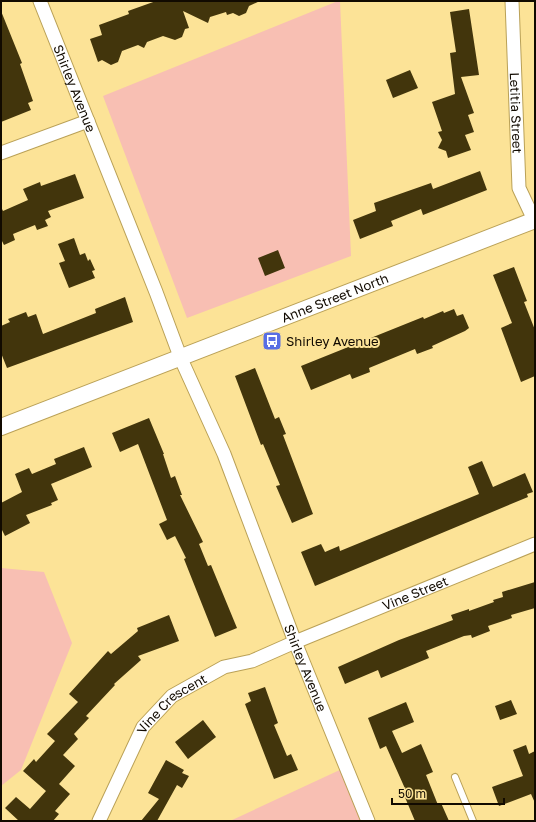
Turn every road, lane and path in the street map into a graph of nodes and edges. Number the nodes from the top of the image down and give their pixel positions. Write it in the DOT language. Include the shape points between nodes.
graph roads {
  1 [pos="41,1"];
  2 [pos="512,1"];
  3 [pos="88,121"];
  4 [pos="1,153"];
  5 [pos="535,220"];
  6 [pos="181,359"];
  7 [pos="1,427"];
  8 [pos="535,544"];
  9 [pos="295,642"];
  10 [pos="455,777"];
  11 [pos="99,821"];
  12 [pos="368,821"];
  13 [pos="473,821"];
  1 -- 3 [label="street, Shirley Avenue"];
  2 -- 5 [label="street, Letitia Street" via="518,188"];
  3 -- 4 [label="street"];
  3 -- 6 [label="street, Shirley Avenue"];
  5 -- 6 [label="street, Anne Street North"];
  6 -- 7 [label="street, Anne Street North"];
  6 -- 9 [label="street, Shirley Avenue" via="224,454"];
  8 -- 9 [label="street, Vine Street"];
  9 -- 11 [label="street, Vine Crescent" via="252,661 224,667 172,696 143,727"];
  9 -- 12 [label="street, Shirley Avenue"];
  10 -- 13 [label="lane"];
}
